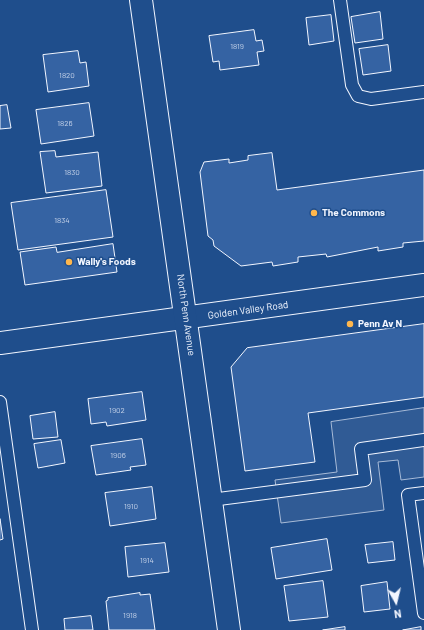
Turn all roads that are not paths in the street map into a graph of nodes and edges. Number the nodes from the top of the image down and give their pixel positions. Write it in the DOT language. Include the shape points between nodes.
graph roads {
  1 [pos="141,0"];
  2 [pos="340,0"];
  3 [pos="424,92"];
  4 [pos="424,285"];
  5 [pos="187,318"];
  6 [pos="0,343"];
  7 [pos="0,402"];
  8 [pos="424,440"];
  9 [pos="424,493"];
  10 [pos="211,500"];
  11 [pos="424,613"];
  12 [pos="32,630"];
  13 [pos="229,630"];
  1 -- 5 [label="main road, North Penn Avenue"];
  2 -- 3 [label="lane" via="352,85 358,96 371,99"];
  4 -- 5 [label="main road, Golden Valley Road"];
  5 -- 6 [label="main road, Golden Valley Road"];
  5 -- 10 [label="main road, North Penn Avenue"];
  7 -- 12 [label="lane"];
  8 -- 10 [label="lane" via="361,449 365,480"];
  9 -- 11 [label="lane" via="408,495"];
  10 -- 13 [label="main road, North Penn Avenue"];
}
